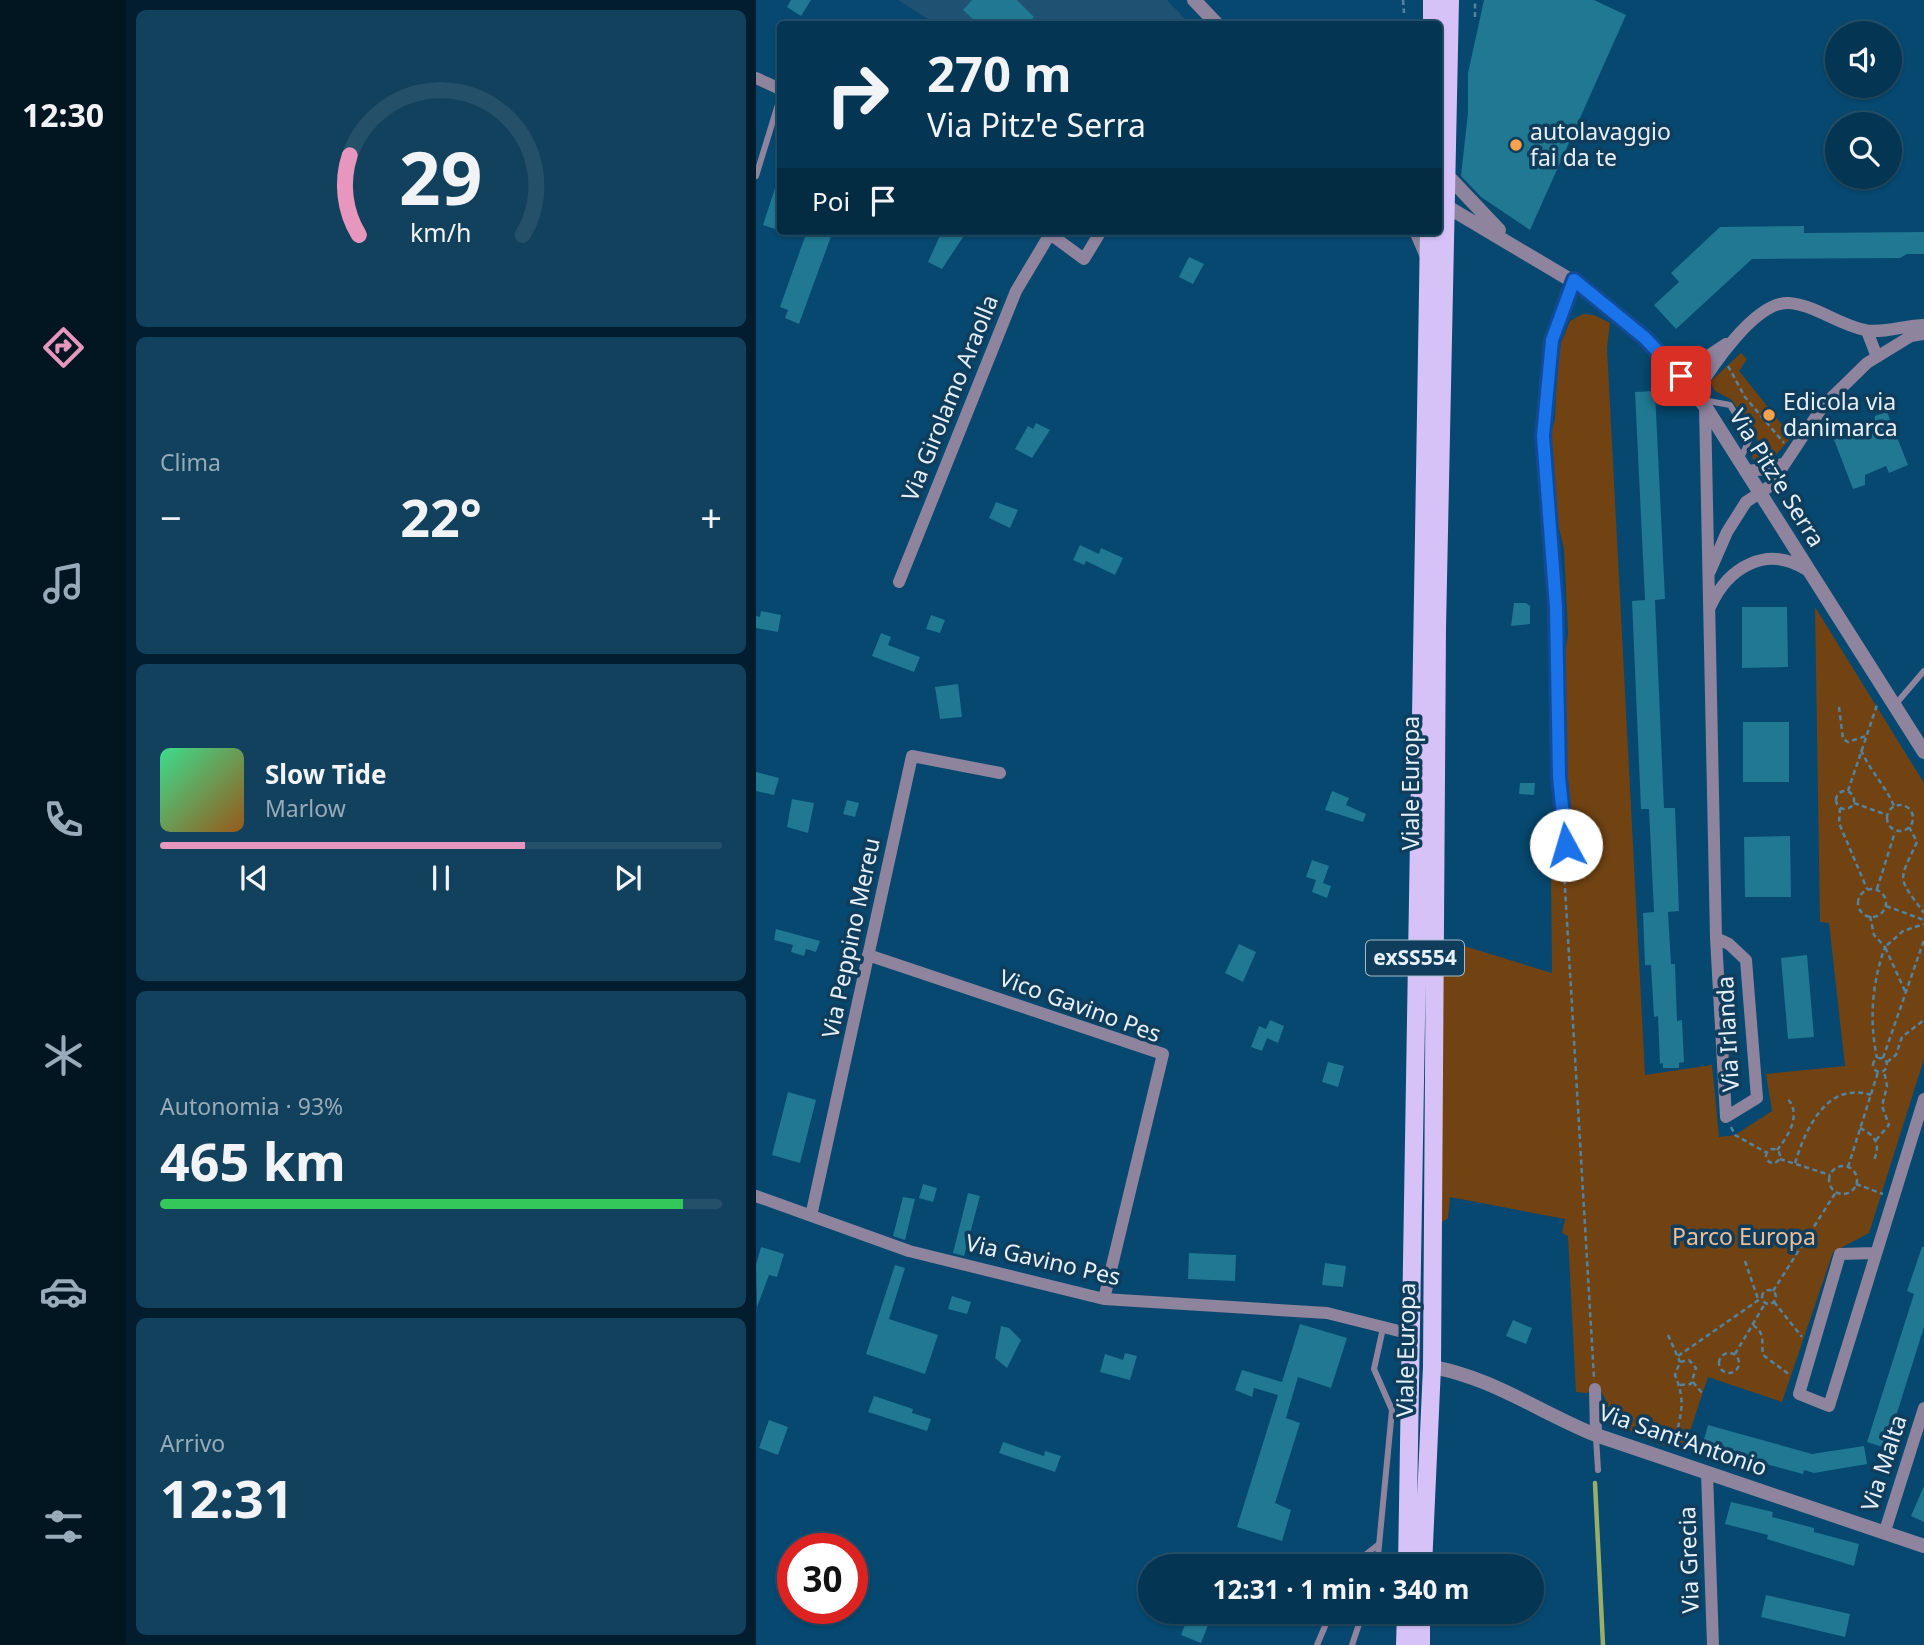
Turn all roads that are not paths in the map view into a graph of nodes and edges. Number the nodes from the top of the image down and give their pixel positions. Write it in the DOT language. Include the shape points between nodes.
graph roads {
  1 [pos="1194,0"];
  2 [pos="1433,0"];
  3 [pos="1450,0"];
  4 [pos="1213,21"];
  5 [pos="1432,21"];
  6 [pos="756,78"];
  7 [pos="777,88"];
  8 [pos="777,108"];
  9 [pos="1447,175"];
  10 [pos="756,176"];
  11 [pos="1442,201"];
  12 [pos="1047,235"];
  13 [pos="1051,235"];
  14 [pos="1099,235"];
  15 [pos="1418,235"];
  16 [pos="1429,235"];
  17 [pos="1442,235"];
  18 [pos="1513,243"];
  19 [pos="1429,262"];
  20 [pos="1574,280"];
  21 [pos="1924,325"];
  22 [pos="1867,331"];
  23 [pos="1924,334"];
  24 [pos="1735,339"];
  25 [pos="1877,357"];
  26 [pos="1666,359"];
  27 [pos="1700,400"];
  28 [pos="1784,463"];
  29 [pos="1742,466"];
  30 [pos="1759,494"];
  31 [pos="1807,569"];
  32 [pos="1708,576"];
  33 [pos="899,582"];
  34 [pos="1709,611"];
  35 [pos="1924,671"];
  36 [pos="1893,704"];
  37 [pos="1924,752"];
  38 [pos="1000,773"];
  39 [pos="1562,860"];
  40 [pos="1716,938"];
  41 [pos="868,955"];
  42 [pos="1924,1099"];
  43 [pos="756,1196"];
  44 [pos="811,1216"];
  45 [pos="1875,1253"];
  46 [pos="1104,1299"];
  47 [pos="1383,1328"];
  48 [pos="1412,1334"];
  49 [pos="1432,1367"];
  50 [pos="1595,1389"];
  51 [pos="1924,1408"];
  52 [pos="1596,1435"];
  53 [pos="1598,1470"];
  54 [pos="1707,1473"];
  55 [pos="1885,1531"];
  56 [pos="1379,1544"];
  57 [pos="1924,1546"];
  58 [pos="1366,1554"];
  59 [pos="1378,1554"];
  60 [pos="1407,1554"];
  61 [pos="1424,1554"];
  62 [pos="1326,1624"];
  63 [pos="1359,1624"];
  64 [pos="1406,1624"];
  65 [pos="1421,1624"];
  66 [pos="1317,1645"];
  67 [pos="1352,1645"];
  68 [pos="1405,1645"];
  69 [pos="1421,1645"];
  70 [pos="1713,1645"];
  1 -- 4 [label="street"];
  2 -- 5 [label="main road"];
  3 -- 9 [label="main road, Viale Europa / exSS554"];
  6 -- 7 [label="street"];
  8 -- 10 [label="lane"];
  9 -- 11 [label="main road, Viale Europa / exSS554"];
  9 -- 18 [label="street, Via Pitz'e Serra"];
  11 -- 18 [label="street, Via Pitz'e Serra"];
  12 -- 33 [label="street, Via Girolamo Araolla" via="1016,291"];
  13 -- 14 [label="street, Via Girolamo Araolla" via="1084,259"];
  15 -- 19 [label="street"];
  16 -- 19 [label="main road, Viale Europa / exSS554"];
  17 -- 49 [label="main road, Viale Europa / exSS554"];
  18 -- 20 [label="street, Via Pitz'e Serra"];
  19 -- 48 [label="main road, Viale Europa / exSS554"];
  20 -- 26 [label="street, Via Pitz'e Serra"];
  20 -- 39 [label="street" via="1552,340 1543,436 1556,607 1559,777 1566,845"];
  21 -- 22 [label="street"];
  22 -- 24 [label="street" via="1787,303 1762,313"];
  22 -- 25 [label="street"];
  23 -- 25 [label="street, Via Irlanda" via="1911,336"];
  24 -- 26 [label="street" via="1708,356"];
  24 -- 27 [label="street"];
  25 -- 28 [label="street, Via Irlanda" via="1823,406"];
  26 -- 27 [label="street, Via Pitz'e Serra"];
  27 -- 29 [label="street, Via Pitz'e Serra"];
  27 -- 29 [label="lane" via="1730,405 1750,438"];
  27 -- 32 [label="street, Via Irlanda"];
  28 -- 29 [label="street" via="1768,469"];
  28 -- 30 [label="street, Via Irlanda" via="1770,486"];
  29 -- 30 [label="street, Via Pitz'e Serra"];
  30 -- 31 [label="street, Via Pitz'e Serra"];
  30 -- 32 [label="street, Via Irlanda" via="1746,502 1727,532"];
  31 -- 34 [label="street" via="1790,559 1757,561 1723,585"];
  31 -- 36 [label="street, Via Pitz'e Serra"];
  32 -- 34 [label="street, Via Irlanda"];
  34 -- 40 [label="street, Via Irlanda"];
  35 -- 36 [label="lane"];
  36 -- 37 [label="street, Via Pitz'e Serra"];
  38 -- 41 [label="street, Via Peppino Mereu" via="912,756"];
  40 -- 40 [label="street, Via Irlanda" via="1746,960 1757,1098 1726,1117"];
  41 -- 44 [label="street, Via Peppino Mereu"];
  41 -- 46 [label="street, Vico Gavino Pes" via="1163,1054"];
  42 -- 45 [label="street"];
  43 -- 44 [label="street, Via Gavino Pes"];
  44 -- 46 [label="street, Via Gavino Pes" via="909,1251"];
  45 -- 45 [label="street" via="1840,1254 1799,1394 1829,1406"];
  46 -- 47 [label="street, Via Gavino Pes" via="1281,1308 1327,1313"];
  47 -- 48 [label="street, Via Gavino Pes"];
  47 -- 56 [label="lane" via="1374,1369 1392,1410"];
  48 -- 60 [label="main road, Viale Europa / exSS554"];
  49 -- 52 [label="street, Via Sant'Antonio" via="1495,1386"];
  49 -- 61 [label="main road, Viale Europa / exSS554"];
  50 -- 52 [label="street"];
  51 -- 55 [label="street, Via Malta"];
  52 -- 53 [label="lane"];
  52 -- 54 [label="street, Via Sant'Antonio"];
  54 -- 55 [label="street, Via Sant'Antonio"];
  54 -- 70 [label="street, Via Grecia"];
  55 -- 57 [label="street, Via Sant'Antonio"];
  56 -- 58 [label="lane"];
  56 -- 59 [label="lane"];
  62 -- 66 [label="lane"];
  63 -- 67 [label="lane"];
  64 -- 68 [label="main road"];
  65 -- 69 [label="main road"];
}
